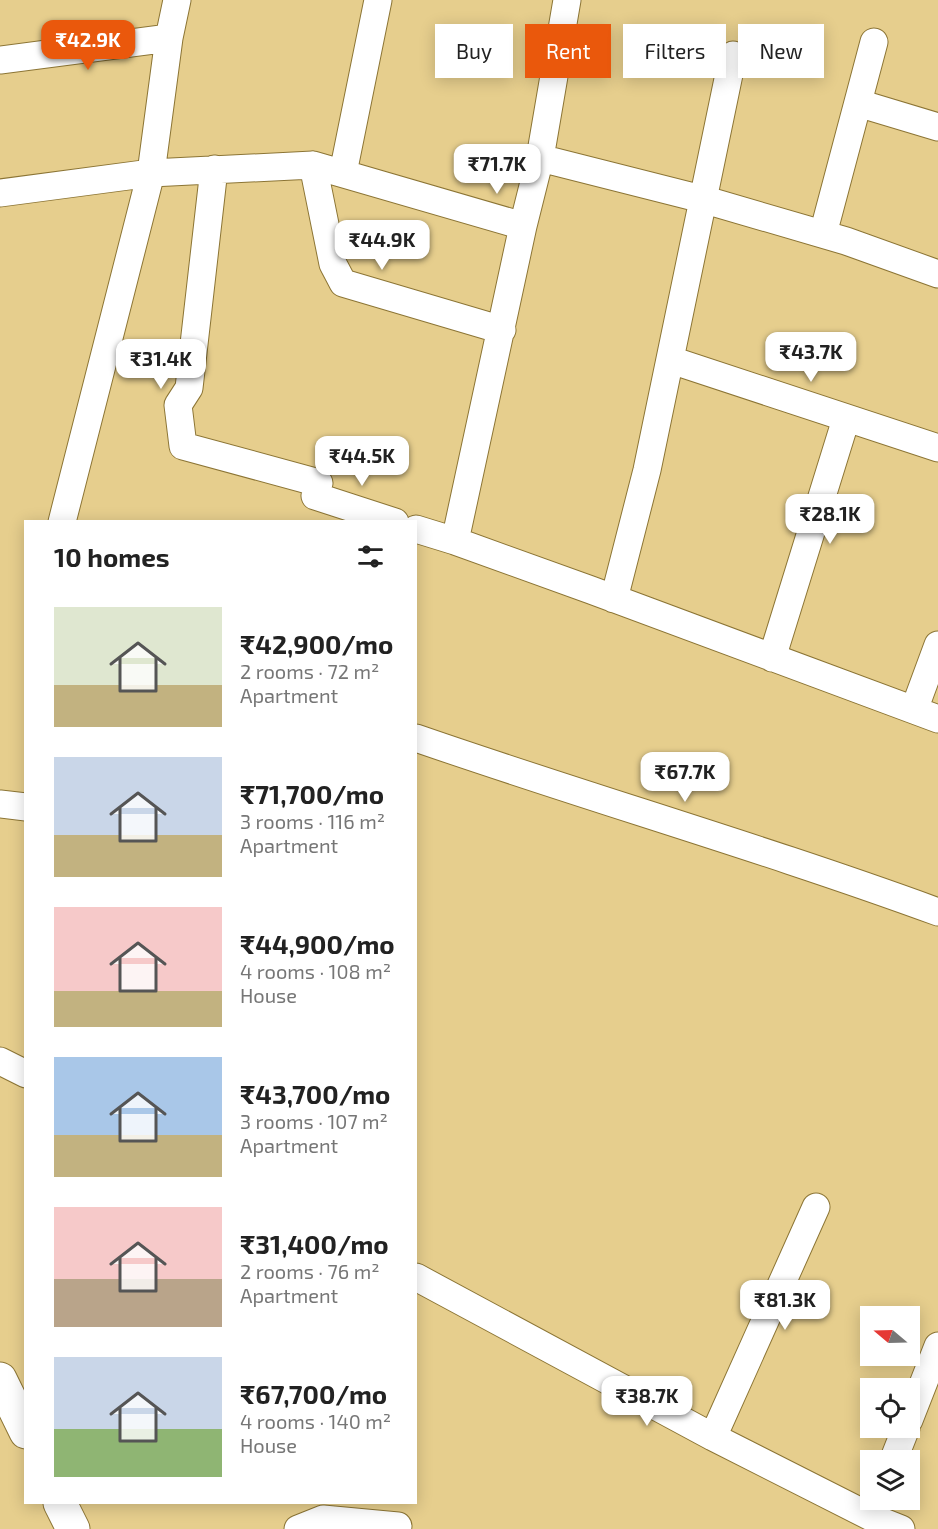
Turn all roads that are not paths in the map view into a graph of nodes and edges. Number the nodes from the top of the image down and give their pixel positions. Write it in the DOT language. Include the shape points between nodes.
graph roads {
  1 [pos="177,0"];
  2 [pos="378,0"];
  3 [pos="567,0"];
  4 [pos="170,38"];
  5 [pos="874,42"];
  6 [pos="733,55"];
  7 [pos="0,60"];
  8 [pos="858,103"];
  9 [pos="938,127"];
  10 [pos="540,158"];
  11 [pos="313,165"];
  12 [pos="214,169"];
  13 [pos="151,173"];
  14 [pos="343,173"];
  15 [pos="0,194"];
  16 [pos="702,199"];
  17 [pos="523,226"];
  18 [pos="823,234"];
  19 [pos="938,274"];
  20 [pos="502,330"];
  21 [pos="671,360"];
  22 [pos="846,419"];
  23 [pos="938,448"];
  24 [pos="63,520"];
  25 [pos="390,520"];
  26 [pos="417,529"];
  27 [pos="455,542"];
  28 [pos="614,599"];
  29 [pos="938,645"];
  30 [pos="772,658"];
  31 [pos="926,715"];
  32 [pos="417,738"];
  33 [pos="0,804"];
  34 [pos="24,807"];
  35 [pos="938,912"];
  36 [pos="0,1061"];
  37 [pos="24,1073"];
  38 [pos="816,1207"];
  39 [pos="417,1278"];
  40 [pos="938,1346"];
  41 [pos="0,1379"];
  42 [pos="920,1392"];
  43 [pos="24,1428"];
  44 [pos="713,1437"];
  45 [pos="860,1501"];
  46 [pos="60,1504"];
  47 [pos="877,1510"];
  48 [pos="405,1528"];
  49 [pos="73,1529"];
  50 [pos="298,1529"];
  51 [pos="901,1529"];
  1 -- 4 [label="street"];
  2 -- 14 [label="street"];
  3 -- 10 [label="street"];
  4 -- 7 [label="street"];
  4 -- 13 [label="street"];
  5 -- 8 [label="street"];
  6 -- 16 [label="street"];
  8 -- 9 [label="street"];
  8 -- 18 [label="street"];
  10 -- 16 [label="street"];
  10 -- 17 [label="street"];
  11 -- 12 [label="street"];
  11 -- 14 [label="street"];
  11 -- 20 [label="street" via="333,264 344,283"];
  12 -- 13 [label="street"];
  12 -- 25 [label="street" via="189,388 178,405 183,446 317,489"];
  13 -- 15 [label="street"];
  13 -- 24 [label="street"];
  14 -- 17 [label="street"];
  16 -- 18 [label="street"];
  16 -- 21 [label="street"];
  17 -- 20 [label="street"];
  18 -- 19 [label="street"];
  20 -- 27 [label="street"];
  21 -- 22 [label="street"];
  21 -- 28 [label="street"];
  22 -- 23 [label="street"];
  22 -- 30 [label="street"];
  26 -- 27 [label="street"];
  27 -- 28 [label="street"];
  28 -- 30 [label="street"];
  29 -- 31 [label="street"];
  30 -- 31 [label="street"];
  32 -- 35 [label="street" via="832,873"];
  33 -- 34 [label="street"];
  36 -- 37 [label="street"];
  38 -- 44 [label="street"];
  39 -- 44 [label="street"];
  40 -- 42 [label="street"];
  41 -- 43 [label="street"];
  44 -- 45 [label="street"];
  46 -- 49 [label="street"];
  47 -- 51 [label="street"];
  48 -- 50 [label="street" via="323,1519"];
}
